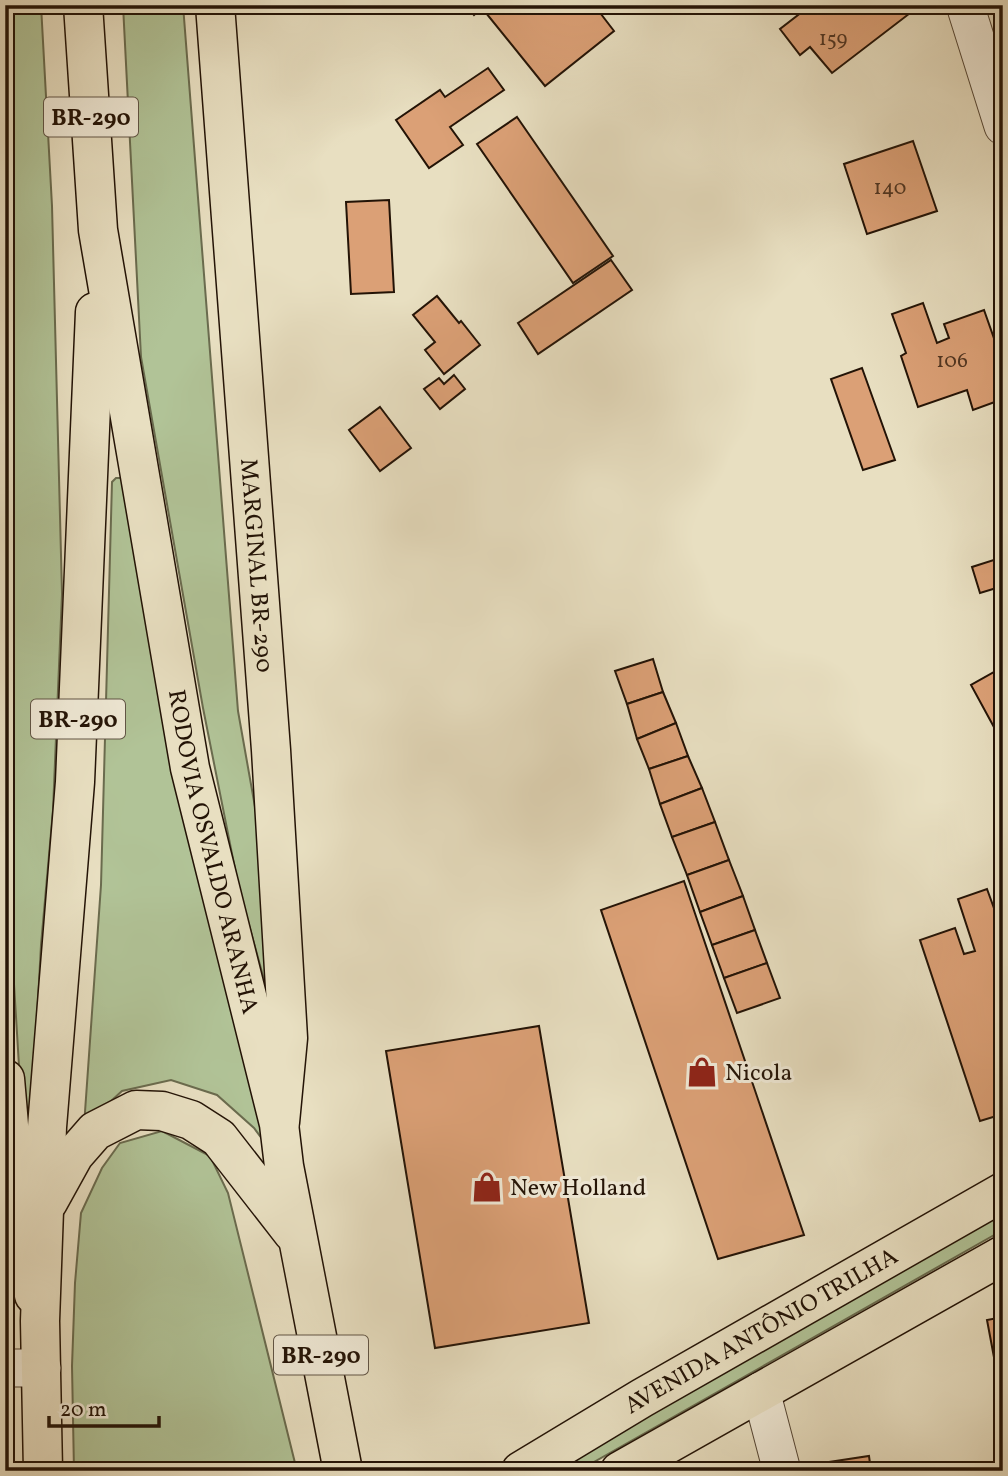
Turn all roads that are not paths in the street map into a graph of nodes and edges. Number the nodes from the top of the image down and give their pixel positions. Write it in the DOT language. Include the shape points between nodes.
graph roads {
  1 [pos="83,5"];
  2 [pos="215,5"];
  3 [pos="965,5"];
  4 [pos="1003,126"];
  5 [pos="98,230"];
  6 [pos="5,1079"];
  7 [pos="279,1124"];
  8 [pos="1003,1192"];
  9 [pos="45,1207"];
  10 [pos="299,1240"];
  11 [pos="1003,1255"];
  12 [pos="40,1321"];
  13 [pos="24,1368"];
  14 [pos="761,1391"];
  15 [pos="43,1471"];
  16 [pos="343,1471"];
  17 [pos="521,1471"];
  18 [pos="620,1471"];
  19 [pos="782,1471"];
  1 -- 5 [label="main road, RODOVIA OSVALDO ARANHA / BR-290"];
  2 -- 7 [label="main road, MARGINAL BR-290" via="288,1038"];
  3 -- 4 [label="street"];
  5 -- 7 [label="main road, RODOVIA OSVALDO ARANHA / BR-290" via="190,768"];
  5 -- 9 [label="main road, RODOVIA OSVALDO ARANHA / BR-290" via="75,782 47,1127"];
  6 -- 12 [label="main road" via="16,1206"];
  7 -- 10 [label="main road, RODOVIA OSVALDO ARANHA / BR-290"];
  8 -- 17 [label="main road, AVENIDA ANTÔNIO TRILHA"];
  9 -- 10 [label="main road, BR-290" via="74,1155 95,1131 136,1110 162,1111 191,1120 219,1139"];
  9 -- 12 [label="main road, RODOVIA OSVALDO ARANHA / BR-290"];
  10 -- 16 [label="main road, RODOVIA OSVALDO ARANHA / BR-290"];
  11 -- 14 [label="main road"];
  12 -- 13 [label="main road, RODOVIA OSVALDO ARANHA / BR-290"];
  13 -- 15 [label="main road, RODOVIA OSVALDO ARANHA / BR-290"];
  14 -- 18 [label="main road"];
  14 -- 19 [label="street"];
}
